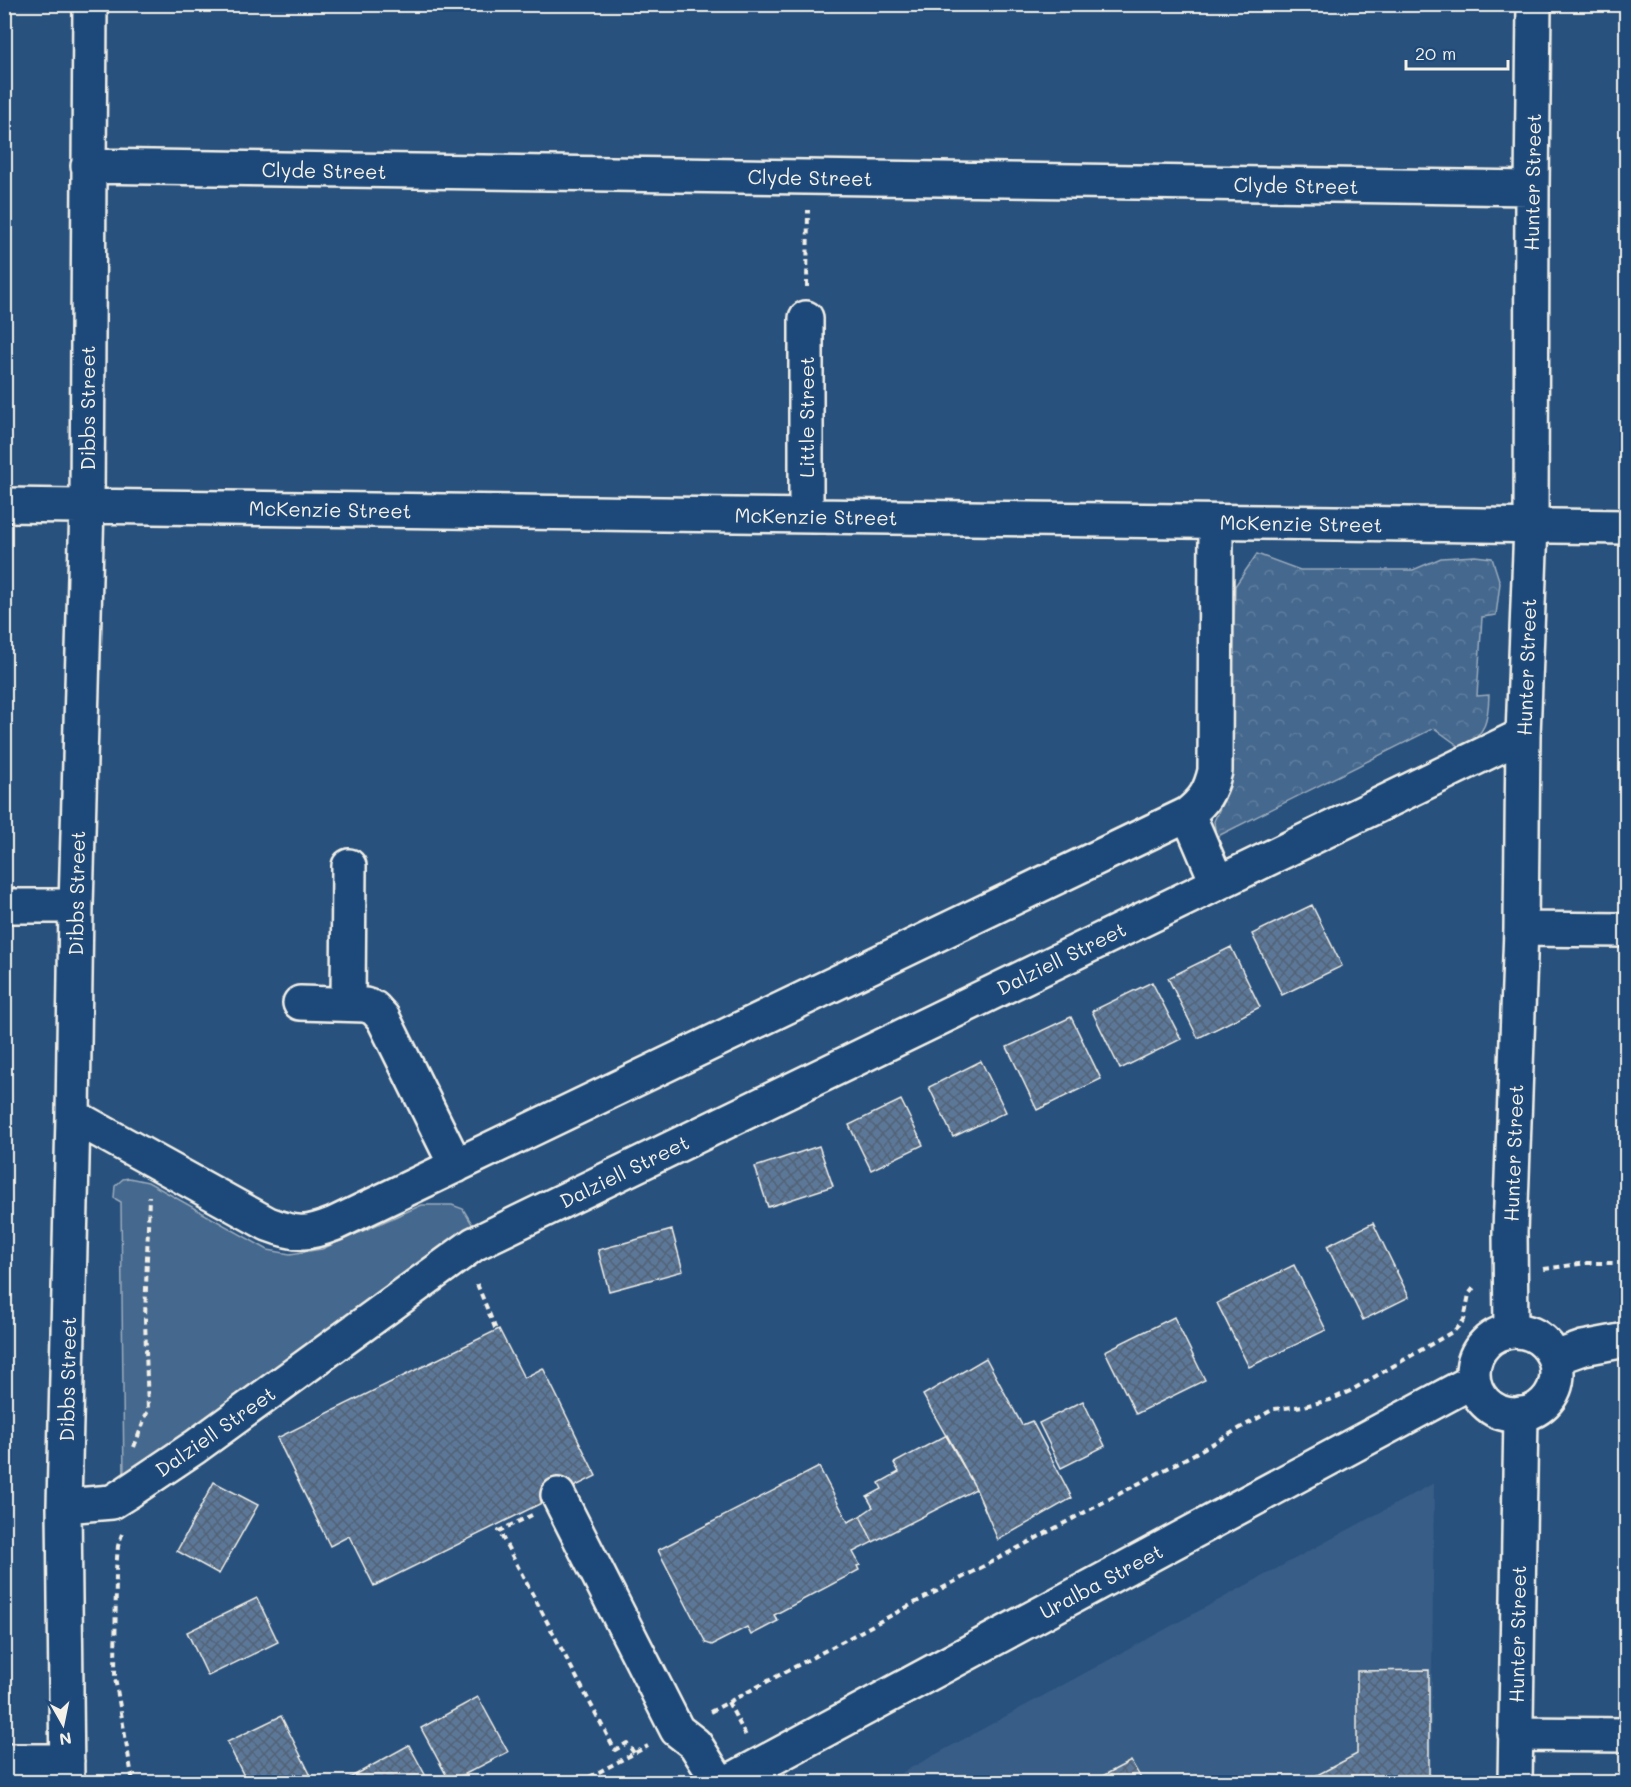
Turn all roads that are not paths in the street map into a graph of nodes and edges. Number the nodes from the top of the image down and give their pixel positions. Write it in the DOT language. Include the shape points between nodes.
graph roads {
  1 [pos="90,4"];
  2 [pos="1534,4"];
  3 [pos="88,166"];
  4 [pos="1532,188"];
  5 [pos="806,318"];
  6 [pos="4,505"];
  7 [pos="87,505"];
  8 [pos="806,516"];
  9 [pos="1216,522"];
  10 [pos="1531,526"];
  11 [pos="1626,527"];
  12 [pos="1523,735"];
  13 [pos="1188,814"];
  14 [pos="349,866"];
  15 [pos="1217,882"];
  16 [pos="4,906"];
  17 [pos="76,906"];
  18 [pos="1521,929"];
  19 [pos="1626,930"];
  20 [pos="300,1003"];
  21 [pos="348,1004"];
  22 [pos="74,1116"];
  23 [pos="456,1166"];
  24 [pos="1511,1330"];
  25 [pos="1626,1340"];
  26 [pos="1555,1358"];
  27 [pos="1473,1381"];
  28 [pos="1521,1414"];
  29 [pos="547,1504"];
  30 [pos="64,1506"];
  31 [pos="1515,1734"];
  32 [pos="1626,1736"];
  33 [pos="4,1761"];
  34 [pos="67,1772"];
  35 [pos="719,1782"];
  36 [pos="728,1782"];
  37 [pos="1515,1782"];
  1 -- 3 [label="street, Dibbs Street"];
  2 -- 4 [label="street, Hunter Street"];
  3 -- 4 [label="street, Clyde Street"];
  3 -- 7 [label="street, Dibbs Street"];
  4 -- 10 [label="street, Hunter Street"];
  5 -- 8 [label="street, Little Street"];
  6 -- 7 [label="street, McKenzie Street"];
  7 -- 8 [label="street, McKenzie Street"];
  7 -- 17 [label="street, Dibbs Street"];
  8 -- 9 [label="street, McKenzie Street"];
  9 -- 10 [label="street, McKenzie Street"];
  9 -- 13 [label="street" via="1215,771 1201,804"];
  10 -- 11 [label="street, McKenzie Street"];
  10 -- 12 [label="street, Hunter Street"];
  12 -- 15 [label="street, Dalziell Street"];
  12 -- 18 [label="street, Hunter Street"];
  13 -- 15 [label="street"];
  13 -- 23 [label="street"];
  14 -- 21 [label="street"];
  15 -- 30 [label="street, Dalziell Street" via="474,1244 112,1502"];
  16 -- 17 [label="street"];
  17 -- 22 [label="street, Dibbs Street"];
  18 -- 19 [label="street"];
  18 -- 24 [label="street, Hunter Street" via="1510,1232"];
  20 -- 21 [label="street"];
  21 -- 23 [label="street" via="374,1008 383,1018"];
  22 -- 23 [label="street" via="285,1231 317,1231"];
  22 -- 30 [label="street, Dibbs Street"];
  24 -- 26 [label="street" via="1538,1337"];
  24 -- 27 [label="street" via="1485,1342 1472,1367"];
  25 -- 26 [label="street"];
  26 -- 28 [label="street" via="1558,1370 1551,1395 1533,1411"];
  27 -- 28 [label="street" via="1485,1403 1508,1414"];
  27 -- 36 [label="street, Uralba Street"];
  28 -- 31 [label="street, Hunter Street"];
  29 -- 35 [label="street" via="677,1730 694,1744"];
  30 -- 34 [label="street, Dibbs Street"];
  31 -- 32 [label="street"];
  31 -- 37 [label="street, Hunter Street"];
  33 -- 34 [label="street"];
}
